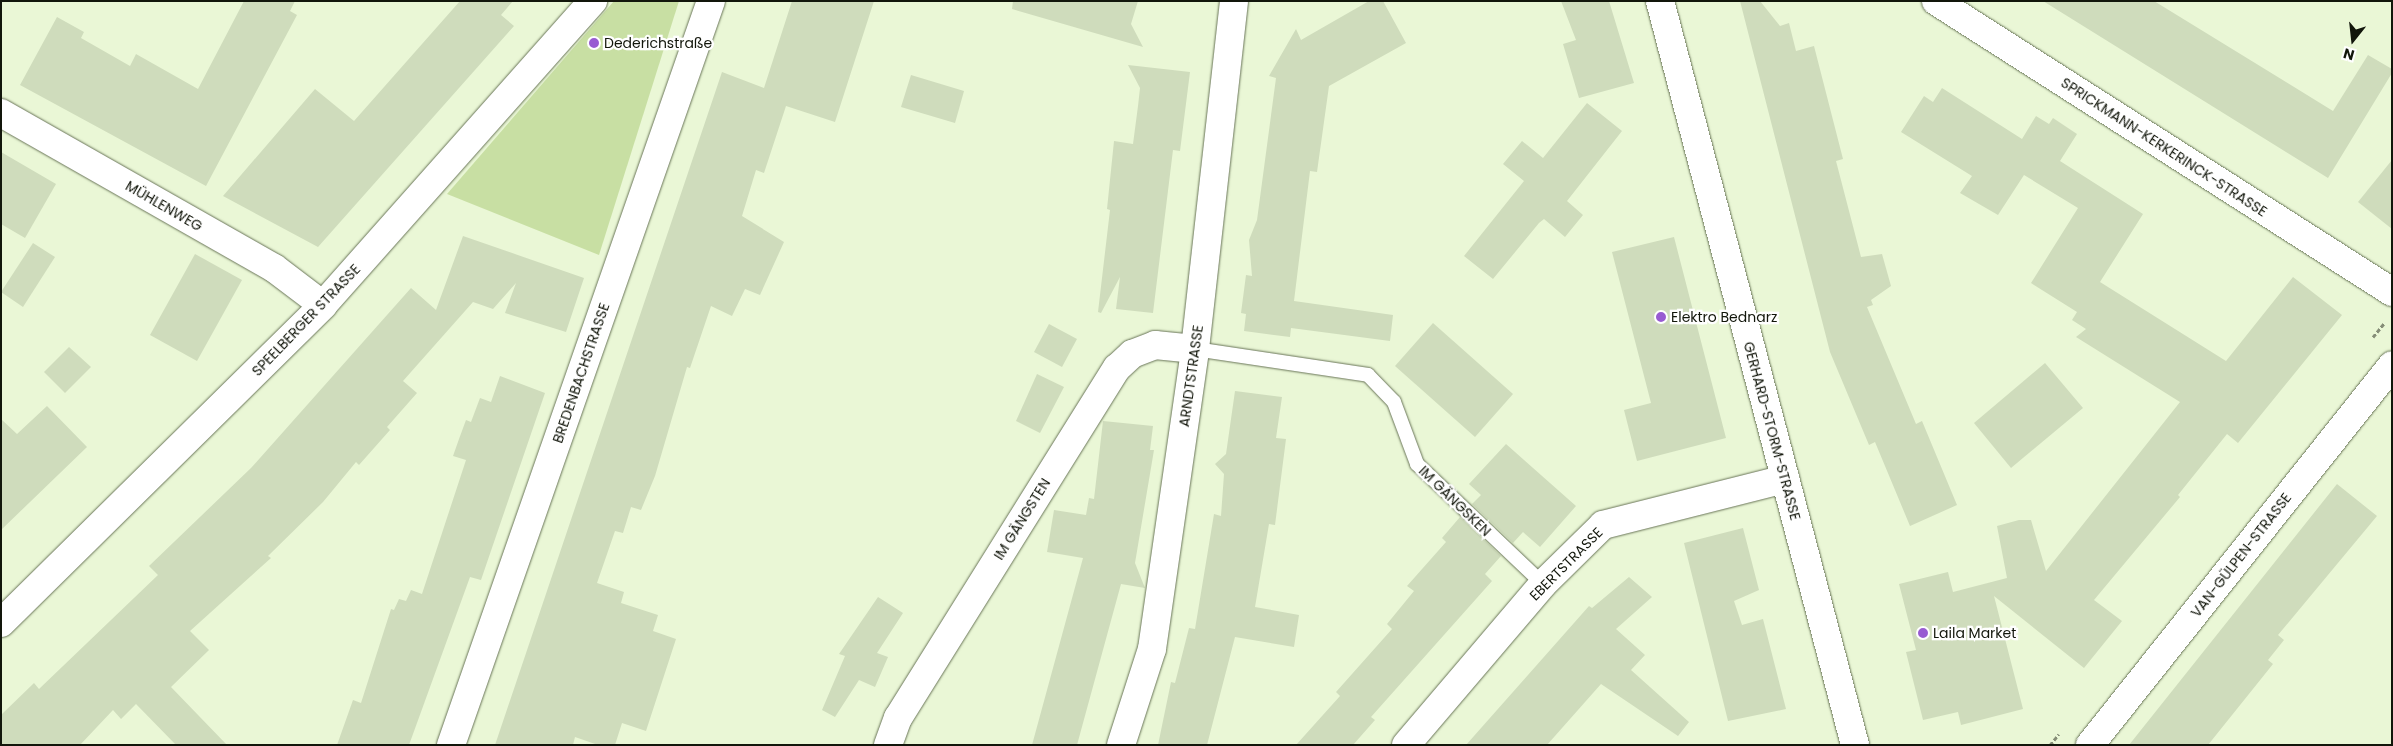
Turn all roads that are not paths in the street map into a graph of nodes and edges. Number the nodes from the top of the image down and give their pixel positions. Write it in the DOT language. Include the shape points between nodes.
graph roads {
  1 [pos="594,1"];
  2 [pos="711,1"];
  3 [pos="1234,1"];
  4 [pos="1660,1"];
  5 [pos="1936,1"];
  6 [pos="1,114"];
  7 [pos="2392,292"];
  8 [pos="323,305"];
  9 [pos="1195,349"];
  10 [pos="2392,364"];
  11 [pos="1785,479"];
  12 [pos="1543,584"];
  13 [pos="1,623"];
  14 [pos="451,745"];
  15 [pos="888,745"];
  16 [pos="1121,745"];
  17 [pos="1406,745"];
  18 [pos="1855,745"];
  19 [pos="2090,745"];
  1 -- 8 [label="street, SPEELBERGER STRASSE"];
  2 -- 14 [label="street, BREDENBACHSTRASSE"];
  3 -- 9 [label="street, ARNDTSTRASSE"];
  4 -- 11 [label="street, GERHARD-STORM-STRASSE"];
  5 -- 7 [label="street, SPRICKMANN-KERKERINCK-STRASSE"];
  6 -- 8 [label="street, MÜHLENWEG" via="274,268"];
  8 -- 13 [label="street, SPEELBERGER STRASSE"];
  9 -- 12 [label="lane, IM GÄNGSKEN" via="1368,375 1394,402 1417,464"];
  9 -- 15 [label="street, IM GÄNGSTEN" via="1156,345 1132,354 1117,368 898,718"];
  9 -- 16 [label="street, ARNDTSTRASSE" via="1152,649"];
  10 -- 19 [label="street, VAN-GÜLPEN-STRASSE"];
  11 -- 12 [label="street, EBERTSTRASSE" via="1603,525"];
  11 -- 18 [label="street, GERHARD-STORM-STRASSE"];
  12 -- 17 [label="street, EBERTSTRASSE"];
}
